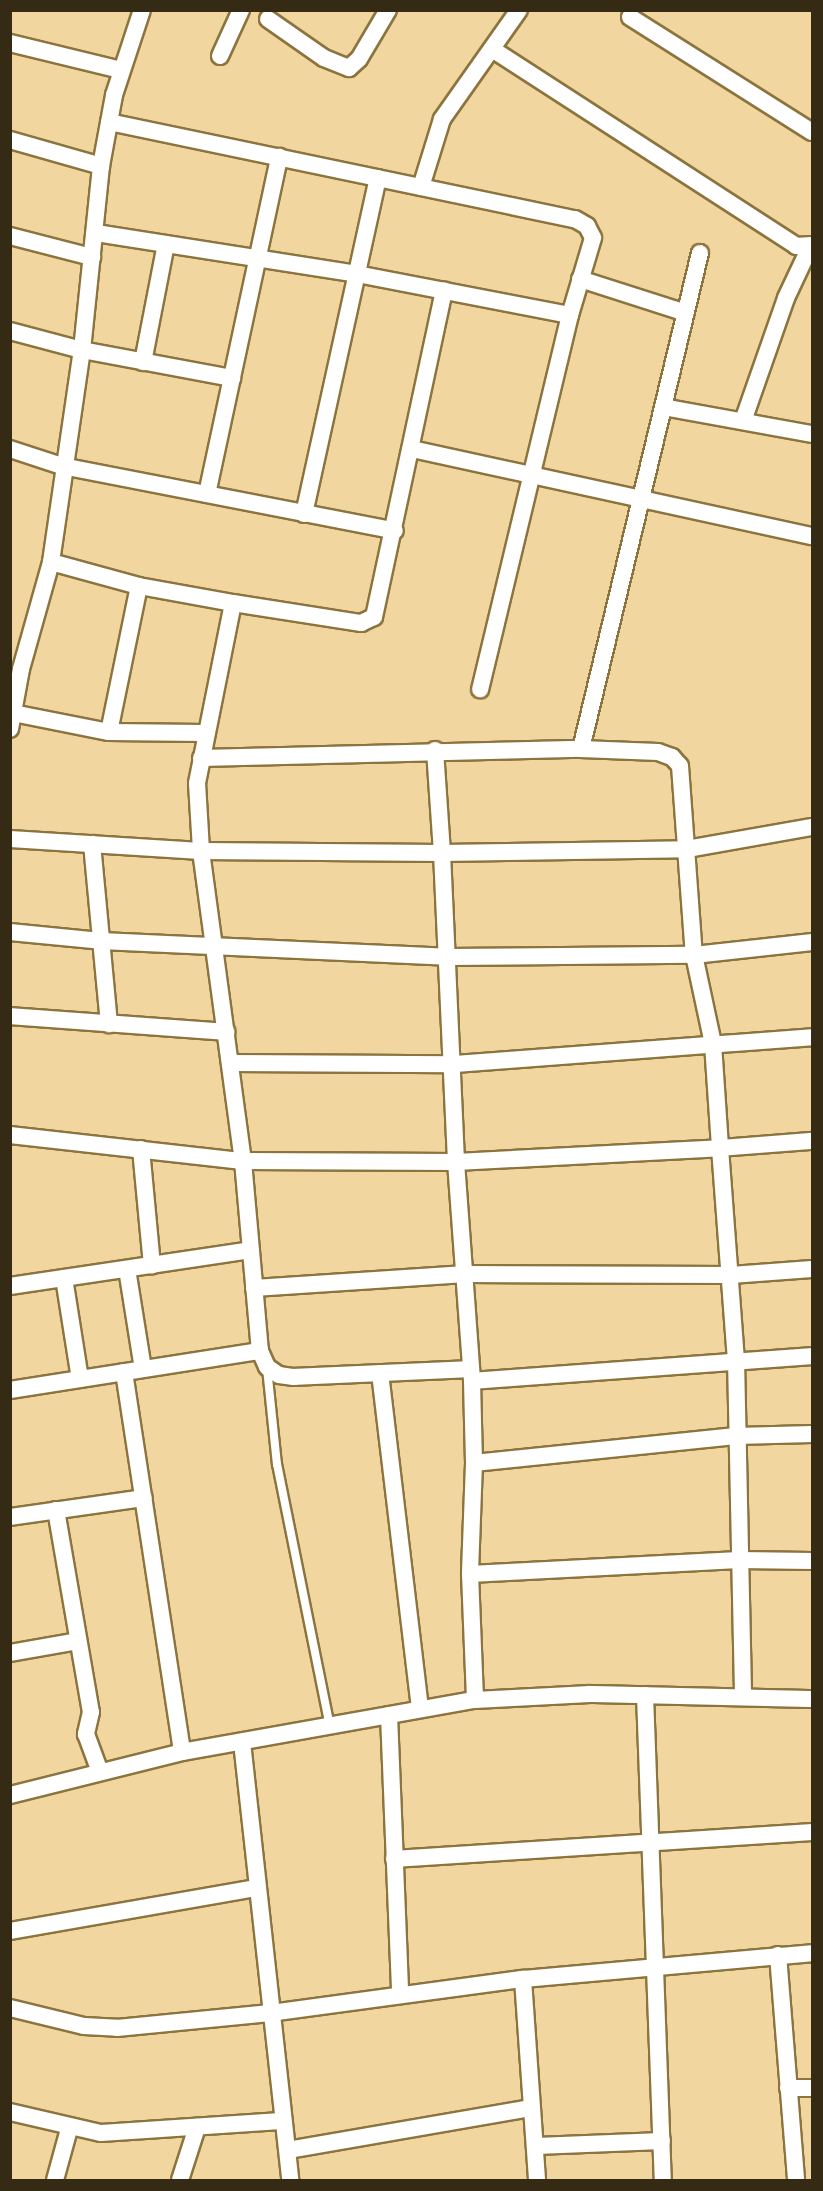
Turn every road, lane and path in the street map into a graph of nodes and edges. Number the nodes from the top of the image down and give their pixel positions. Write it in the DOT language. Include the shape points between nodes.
graph roads {
  1 [pos="142,10"];
  2 [pos="241,10"];
  3 [pos="388,10"];
  4 [pos="519,10"];
  5 [pos="628,13"];
  6 [pos="268,20"];
  7 [pos="10,43"];
  8 [pos="492,49"];
  9 [pos="220,56"];
  10 [pos="121,70"];
  11 [pos="109,122"];
  12 [pos="813,132"];
  13 [pos="10,140"];
  14 [pos="279,157"];
  15 [pos="101,166"];
  16 [pos="378,178"];
  17 [pos="421,187"];
  18 [pos="96,233"];
  19 [pos="10,236"];
  20 [pos="166,244"];
  21 [pos="811,246"];
  22 [pos="700,253"];
  23 [pos="92,257"];
  24 [pos="258,258"];
  25 [pos="357,274"];
  26 [pos="580,279"];
  27 [pos="444,290"];
  28 [pos="686,313"];
  29 [pos="570,315"];
  30 [pos="10,331"];
  31 [pos="82,350"];
  32 [pos="143,362"];
  33 [pos="232,378"];
  34 [pos="663,407"];
  35 [pos="743,422"];
  36 [pos="813,434"];
  37 [pos="10,449"];
  38 [pos="412,450"];
  39 [pos="62,466"];
  40 [pos="534,476"];
  41 [pos="207,494"];
  42 [pos="641,499"];
  43 [pos="304,514"];
  44 [pos="395,531"];
  45 [pos="813,536"];
  46 [pos="51,562"];
  47 [pos="139,586"];
  48 [pos="233,603"];
  49 [pos="16,668"];
  50 [pos="480,689"];
  51 [pos="12,721"];
  52 [pos="109,732"];
  53 [pos="204,733"];
  54 [pos="581,749"];
  55 [pos="435,750"];
  56 [pos="201,758"];
  57 [pos="813,827"];
  58 [pos="10,839"];
  59 [pos="92,844"];
  60 [pos="687,849"];
  61 [pos="201,851"];
  62 [pos="442,853"];
  63 [pos="10,932"];
  64 [pos="101,941"];
  65 [pos="813,942"];
  66 [pos="214,947"];
  67 [pos="694,955"];
  68 [pos="447,957"];
  69 [pos="10,1016"];
  70 [pos="109,1024"];
  71 [pos="226,1032"];
  72 [pos="813,1037"];
  73 [pos="713,1044"];
  74 [pos="231,1063"];
  75 [pos="454,1064"];
  76 [pos="10,1135"];
  77 [pos="813,1141"];
  78 [pos="720,1148"];
  79 [pos="141,1149"];
  80 [pos="243,1161"];
  81 [pos="456,1162"];
  82 [pos="250,1250"];
  83 [pos="152,1265"];
  84 [pos="127,1269"];
  85 [pos="813,1269"];
  86 [pos="466,1274"];
  87 [pos="731,1275"];
  88 [pos="64,1278"];
  89 [pos="10,1286"];
  90 [pos="254,1288"];
  91 [pos="260,1351"];
  92 [pos="813,1356"];
  93 [pos="736,1359"];
  94 [pos="267,1368"];
  95 [pos="143,1369"];
  96 [pos="124,1372"];
  97 [pos="380,1373"];
  98 [pos="471,1375"];
  99 [pos="80,1379"];
  100 [pos="10,1390"];
  101 [pos="813,1434"];
  102 [pos="736,1436"];
  103 [pos="474,1463"];
  104 [pos="144,1498"];
  105 [pos="56,1510"];
  106 [pos="10,1517"];
  107 [pos="739,1560"];
  108 [pos="813,1561"];
  109 [pos="470,1574"];
  110 [pos="78,1641"];
  111 [pos="10,1653"];
  112 [pos="645,1695"];
  113 [pos="743,1697"];
  114 [pos="813,1699"];
  115 [pos="475,1700"];
  116 [pos="420,1710"];
  117 [pos="389,1715"];
  118 [pos="330,1725"];
  119 [pos="242,1742"];
  120 [pos="182,1752"];
  121 [pos="100,1772"];
  122 [pos="10,1795"];
  123 [pos="813,1832"];
  124 [pos="651,1843"];
  125 [pos="394,1859"];
  126 [pos="257,1888"];
  127 [pos="10,1931"];
  128 [pos="813,1953"];
  129 [pos="778,1955"];
  130 [pos="655,1966"];
  131 [pos="524,1979"];
  132 [pos="399,1995"];
  133 [pos="10,2008"];
  134 [pos="270,2013"];
  135 [pos="789,2088"];
  136 [pos="813,2088"];
  137 [pos="531,2108"];
  138 [pos="10,2112"];
  139 [pos="281,2121"];
  140 [pos="197,2127"];
  141 [pos="69,2129"];
  142 [pos="662,2141"];
  143 [pos="536,2146"];
  144 [pos="288,2150"];
  145 [pos="55,2181"];
  146 [pos="180,2181"];
  147 [pos="290,2181"];
  148 [pos="537,2181"];
  149 [pos="663,2181"];
  150 [pos="796,2181"];
  1 -- 10 [label="street"];
  2 -- 9 [label="street"];
  3 -- 6 [label="street" via="359,59 349,68 330,62"];
  4 -- 8 [label="street"];
  5 -- 12 [label="street"];
  7 -- 10 [label="street"];
  8 -- 17 [label="street" via="442,119"];
  8 -- 21 [label="street" via="796,246"];
  10 -- 11 [label="street"];
  11 -- 14 [label="street"];
  11 -- 15 [label="street"];
  13 -- 15 [label="street"];
  14 -- 16 [label="street"];
  14 -- 24 [label="street"];
  15 -- 18 [label="street"];
  16 -- 17 [label="street"];
  16 -- 25 [label="street"];
  17 -- 26 [label="street" via="575,219 587,226 593,238"];
  18 -- 20 [label="street"];
  18 -- 23 [label="street"];
  19 -- 23 [label="street"];
  20 -- 24 [label="street"];
  20 -- 32 [label="street"];
  21 -- 35 [label="street" via="786,298"];
  22 -- 28 [label="street"];
  23 -- 31 [label="street"];
  24 -- 25 [label="street"];
  24 -- 33 [label="street"];
  25 -- 27 [label="street"];
  25 -- 43 [label="street"];
  26 -- 28 [label="street"];
  26 -- 29 [label="street"];
  27 -- 29 [label="street"];
  27 -- 38 [label="street"];
  28 -- 34 [label="street"];
  29 -- 40 [label="street"];
  30 -- 31 [label="street"];
  31 -- 32 [label="street"];
  31 -- 39 [label="street"];
  32 -- 33 [label="street"];
  33 -- 41 [label="street"];
  34 -- 35 [label="street"];
  34 -- 42 [label="street"];
  35 -- 36 [label="street"];
  37 -- 39 [label="street"];
  38 -- 40 [label="street"];
  38 -- 44 [label="street"];
  39 -- 41 [label="street"];
  39 -- 46 [label="street"];
  40 -- 42 [label="street"];
  40 -- 50 [label="street"];
  41 -- 43 [label="street"];
  42 -- 45 [label="street"];
  42 -- 54 [label="street"];
  43 -- 44 [label="street"];
  44 -- 48 [label="street" via="374,617 361,623"];
  46 -- 47 [label="street"];
  46 -- 49 [label="street"];
  47 -- 48 [label="street"];
  47 -- 52 [label="street"];
  48 -- 53 [label="street"];
  49 -- 51 [label="street"];
  51 -- 52 [label="street"];
  52 -- 53 [label="street"];
  53 -- 56 [label="street"];
  54 -- 55 [label="street"];
  54 -- 60 [label="street" via="658,752 672,757 680,766"];
  55 -- 56 [label="street"];
  55 -- 62 [label="street"];
  56 -- 61 [label="street" via="197,783"];
  57 -- 60 [label="street"];
  58 -- 59 [label="street"];
  59 -- 61 [label="street"];
  59 -- 64 [label="street"];
  60 -- 62 [label="street"];
  60 -- 67 [label="street"];
  61 -- 62 [label="street"];
  61 -- 66 [label="street"];
  62 -- 68 [label="street"];
  63 -- 64 [label="street"];
  64 -- 66 [label="street"];
  64 -- 70 [label="street"];
  65 -- 67 [label="street"];
  66 -- 68 [label="street"];
  66 -- 71 [label="street"];
  67 -- 68 [label="street"];
  67 -- 73 [label="street"];
  68 -- 75 [label="street"];
  69 -- 70 [label="street"];
  70 -- 71 [label="street"];
  71 -- 74 [label="street"];
  72 -- 73 [label="street"];
  73 -- 75 [label="street"];
  73 -- 78 [label="street"];
  74 -- 75 [label="street"];
  74 -- 80 [label="street"];
  75 -- 81 [label="street"];
  76 -- 79 [label="street"];
  77 -- 78 [label="street"];
  78 -- 81 [label="street"];
  78 -- 87 [label="street"];
  79 -- 80 [label="street"];
  79 -- 83 [label="street"];
  80 -- 81 [label="street"];
  80 -- 82 [label="street"];
  81 -- 86 [label="street"];
  82 -- 83 [label="street"];
  82 -- 90 [label="street"];
  83 -- 84 [label="street"];
  84 -- 88 [label="street"];
  84 -- 95 [label="street"];
  85 -- 87 [label="street"];
  86 -- 87 [label="street"];
  86 -- 90 [label="street"];
  86 -- 98 [label="street"];
  87 -- 93 [label="street"];
  88 -- 89 [label="street"];
  88 -- 99 [label="street"];
  90 -- 91 [label="street"];
  91 -- 94 [label="street"];
  91 -- 95 [label="street"];
  92 -- 93 [label="street"];
  93 -- 98 [label="street"];
  93 -- 102 [label="street"];
  94 -- 97 [label="street" via="294,1377"];
  94 -- 118 [label="lane" via="277,1464"];
  95 -- 96 [label="street"];
  96 -- 99 [label="street"];
  96 -- 104 [label="street"];
  97 -- 98 [label="street"];
  97 -- 116 [label="street"];
  98 -- 103 [label="street"];
  99 -- 100 [label="street"];
  101 -- 102 [label="street"];
  102 -- 103 [label="street"];
  102 -- 107 [label="street"];
  103 -- 109 [label="street"];
  104 -- 105 [label="street"];
  104 -- 120 [label="street"];
  105 -- 106 [label="street"];
  105 -- 110 [label="street"];
  107 -- 108 [label="street"];
  107 -- 109 [label="street"];
  107 -- 113 [label="street"];
  109 -- 115 [label="street"];
  110 -- 111 [label="street"];
  110 -- 121 [label="street" via="91,1712 86,1734"];
  112 -- 113 [label="street"];
  112 -- 115 [label="street"];
  112 -- 124 [label="street"];
  113 -- 114 [label="street"];
  115 -- 116 [label="street"];
  116 -- 117 [label="street"];
  117 -- 118 [label="street"];
  117 -- 125 [label="street"];
  118 -- 119 [label="street"];
  119 -- 120 [label="street"];
  119 -- 126 [label="street"];
  120 -- 121 [label="street"];
  121 -- 122 [label="street"];
  123 -- 124 [label="street"];
  124 -- 125 [label="street"];
  124 -- 130 [label="street"];
  125 -- 132 [label="street"];
  126 -- 127 [label="street"];
  126 -- 134 [label="street"];
  128 -- 129 [label="street"];
  129 -- 130 [label="street"];
  129 -- 135 [label="street"];
  130 -- 131 [label="street"];
  130 -- 142 [label="street"];
  131 -- 132 [label="street"];
  131 -- 137 [label="street"];
  132 -- 134 [label="street"];
  133 -- 134 [label="street" via="84,2026 117,2028"];
  134 -- 139 [label="street"];
  135 -- 136 [label="street"];
  135 -- 150 [label="street"];
  137 -- 143 [label="street"];
  137 -- 144 [label="street"];
  138 -- 141 [label="street"];
  139 -- 140 [label="street"];
  139 -- 144 [label="street"];
  140 -- 141 [label="street" via="101,2133"];
  140 -- 146 [label="street"];
  141 -- 145 [label="street"];
  142 -- 143 [label="street"];
  142 -- 149 [label="street"];
  143 -- 148 [label="street"];
  144 -- 147 [label="street"];
}
